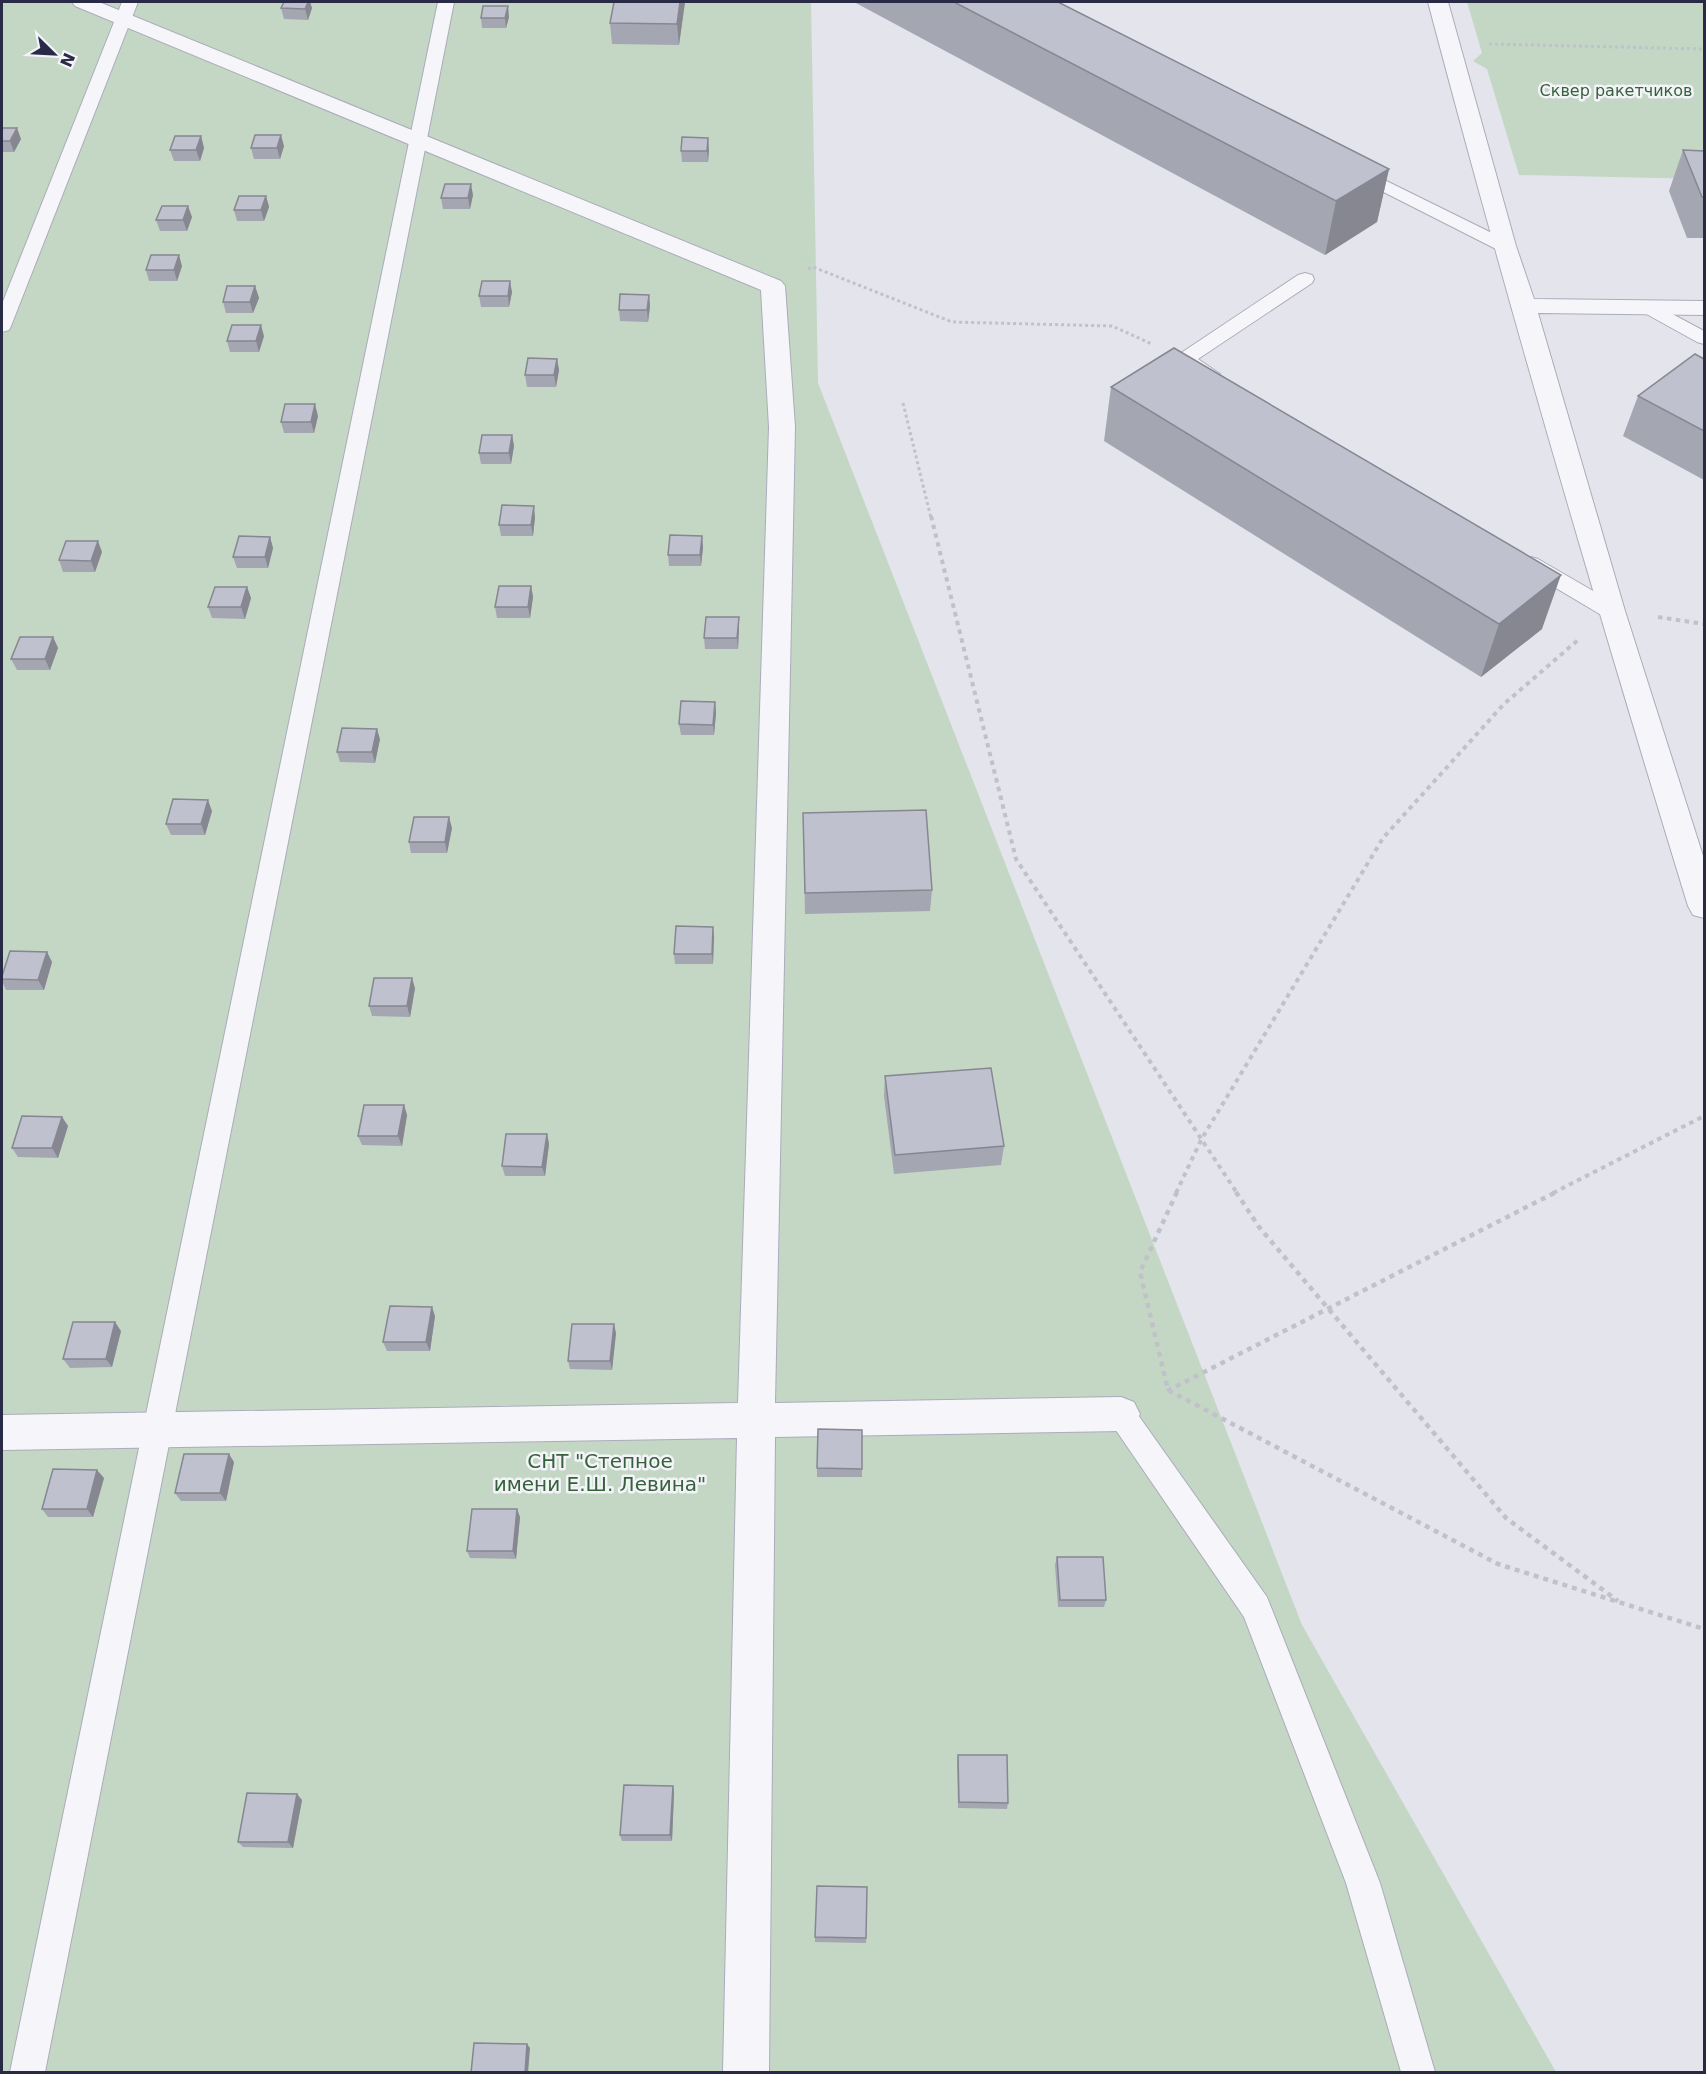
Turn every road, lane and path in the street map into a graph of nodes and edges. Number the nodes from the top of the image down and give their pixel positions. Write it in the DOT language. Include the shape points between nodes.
graph roads {
  1 [pos="82,2"];
  2 [pos="446,2"];
  3 [pos="1438,2"];
  4 [pos="127,10"];
  5 [pos="1449,42"];
  6 [pos="1704,49"];
  7 [pos="417,140"];
  8 [pos="1344,165"];
  9 [pos="1504,246"];
  10 [pos="1305,279"];
  11 [pos="773,286"];
  12 [pos="1524,306"];
  13 [pos="1648,307"];
  14 [pos="1704,309"];
  15 [pos="2,326"];
  16 [pos="1704,338"];
  17 [pos="1185,359"];
  18 [pos="1226,383"];
  19 [pos="903,403"];
  20 [pos="1510,551"];
  21 [pos="1611,611"];
  22 [pos="1704,906"];
  23 [pos="1704,1116"];
  24 [pos="1201,1140"];
  25 [pos="1328,1308"];
  26 [pos="1168,1390"];
  27 [pos="1121,1414"];
  28 [pos="756,1421"];
  29 [pos="157,1431"];
  30 [pos="2,1433"];
  31 [pos="1621,1603"];
  32 [pos="1704,1629"];
  33 [pos="27,2073"];
  34 [pos="747,2073"];
  35 [pos="1418,2073"];
  1 -- 4 [label="street"];
  2 -- 7 [label="lane"];
  3 -- 5 [label="street"];
  4 -- 7 [label="street"];
  4 -- 15 [label="lane"];
  5 -- 6 [label="path"];
  5 -- 9 [label="street"];
  7 -- 11 [label="street"];
  7 -- 29 [label="lane"];
  8 -- 9 [label="lane"];
  9 -- 12 [label="street"];
  10 -- 17 [label="lane"];
  11 -- 17 [label="path" via="813,267 952,322 1112,326"];
  11 -- 28 [label="street" via="782,427"];
  12 -- 13 [label="street"];
  12 -- 21 [label="street"];
  13 -- 14 [label="street"];
  13 -- 16 [label="lane"];
  17 -- 18 [label="lane"];
  19 -- 24 [label="path" via="1016,859"];
  20 -- 21 [label="lane"];
  21 -- 22 [label="street"];
  21 -- 24 [label="path" via="1504,704 1383,838"];
  23 -- 25 [label="path"];
  24 -- 25 [label="path" via="1259,1227"];
  24 -- 26 [label="path" via="1140,1272"];
  25 -- 26 [label="path"];
  25 -- 31 [label="path" via="1506,1518"];
  26 -- 27 [label="path"];
  26 -- 31 [label="path" via="1498,1564"];
  27 -- 28 [label="street"];
  27 -- 35 [label="lane" via="1256,1608 1363,1883"];
  28 -- 29 [label="street"];
  28 -- 34 [label="street"];
  29 -- 30 [label="street"];
  29 -- 33 [label="lane"];
  31 -- 32 [label="path"];
}
